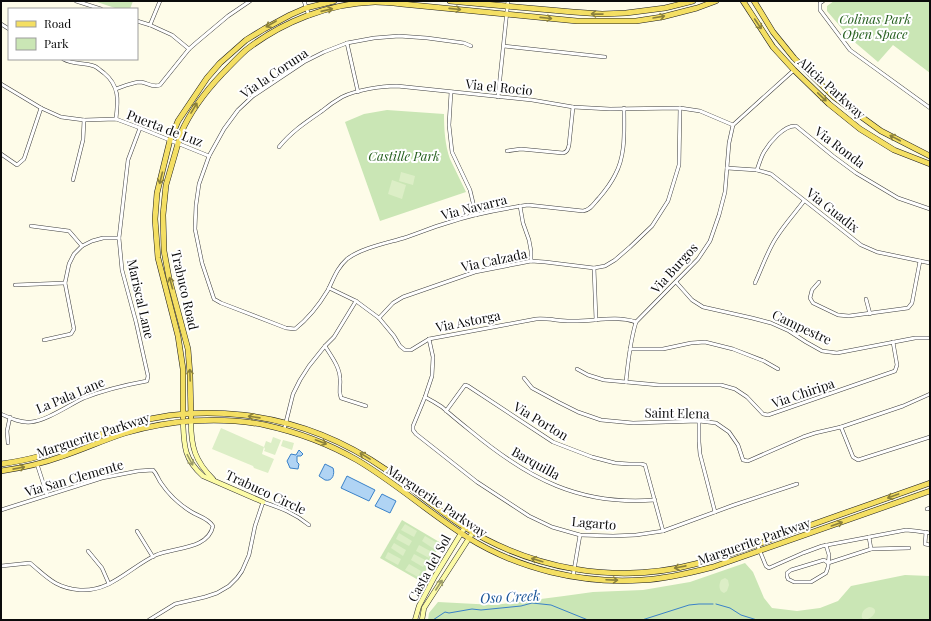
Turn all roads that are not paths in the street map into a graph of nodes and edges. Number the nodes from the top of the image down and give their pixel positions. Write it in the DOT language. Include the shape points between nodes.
graph roads {
  1 [pos="76,1"];
  2 [pos="160,1"];
  3 [pos="250,1"];
  4 [pos="304,1"];
  5 [pos="334,1"];
  6 [pos="450,1"];
  7 [pos="693,1"];
  8 [pos="716,1"];
  9 [pos="743,1"];
  10 [pos="754,1"];
  11 [pos="822,1"];
  12 [pos="508,4"];
  13 [pos="98,8"];
  14 [pos="306,8"];
  15 [pos="507,14"];
  16 [pos="309,16"];
  17 [pos="138,21"];
  18 [pos="150,25"];
  19 [pos="347,43"];
  20 [pos="472,46"];
  21 [pos="504,46"];
  22 [pos="189,49"];
  23 [pos="605,57"];
  24 [pos="65,60"];
  25 [pos="801,65"];
  26 [pos="794,70"];
  27 [pos="1,84"];
  28 [pos="116,89"];
  29 [pos="358,92"];
  30 [pos="451,92"];
  31 [pos="498,97"];
  32 [pos="573,107"];
  33 [pos="41,108"];
  34 [pos="624,108"];
  35 [pos="680,108"];
  36 [pos="930,108"];
  37 [pos="116,119"];
  38 [pos="84,120"];
  39 [pos="733,125"];
  40 [pos="140,128"];
  41 [pos="170,140"];
  42 [pos="177,143"];
  43 [pos="279,147"];
  44 [pos="506,151"];
  45 [pos="1,154"];
  46 [pos="210,156"];
  47 [pos="930,156"];
  48 [pos="930,164"];
  49 [pos="727,168"];
  50 [pos="757,170"];
  51 [pos="73,180"];
  52 [pos="804,201"];
  53 [pos="520,206"];
  54 [pos="930,209"];
  55 [pos="476,215"];
  56 [pos="31,226"];
  57 [pos="119,238"];
  58 [pos="82,246"];
  59 [pos="920,261"];
  60 [pos="531,262"];
  61 [pos="930,263"];
  62 [pos="594,268"];
  63 [pos="676,282"];
  64 [pos="819,282"];
  65 [pos="65,283"];
  66 [pos="755,283"];
  67 [pos="15,285"];
  68 [pos="329,288"];
  69 [pos="866,299"];
  70 [pos="356,301"];
  71 [pos="870,314"];
  72 [pos="379,318"];
  73 [pos="596,320"];
  74 [pos="636,322"];
  75 [pos="295,329"];
  76 [pos="184,334"];
  77 [pos="178,336"];
  78 [pos="930,338"];
  79 [pos="429,339"];
  80 [pos="44,340"];
  81 [pos="893,342"];
  82 [pos="325,346"];
  83 [pos="630,349"];
  84 [pos="577,369"];
  85 [pos="778,369"];
  86 [pos="524,378"];
  87 [pos="147,381"];
  88 [pos="626,382"];
  89 [pos="930,394"];
  90 [pos="425,397"];
  91 [pos="366,406"];
  92 [pos="446,411"];
  93 [pos="1,414"];
  94 [pos="191,414"];
  95 [pos="183,415"];
  96 [pos="10,418"];
  97 [pos="699,421"];
  98 [pos="183,422"];
  99 [pos="191,422"];
  100 [pos="286,423"];
  101 [pos="841,428"];
  102 [pos="284,430"];
  103 [pos="930,437"];
  104 [pos="8,443"];
  105 [pos="35,457"];
  106 [pos="1,464"];
  107 [pos="37,464"];
  108 [pos="1,471"];
  109 [pos="214,481"];
  110 [pos="930,483"];
  111 [pos="797,484"];
  112 [pos="930,491"];
  113 [pos="47,495"];
  114 [pos="655,500"];
  115 [pos="263,502"];
  116 [pos="1,510"];
  117 [pos="715,512"];
  118 [pos="309,525"];
  119 [pos="465,527"];
  120 [pos="137,531"];
  121 [pos="663,531"];
  122 [pos="473,532"];
  123 [pos="928,532"];
  124 [pos="461,533"];
  125 [pos="580,535"];
  126 [pos="869,537"];
  127 [pos="469,538"];
  128 [pos="757,544"];
  129 [pos="826,545"];
  130 [pos="930,545"];
  131 [pos="909,548"];
  132 [pos="871,549"];
  133 [pos="88,551"];
  134 [pos="760,551"];
  135 [pos="153,557"];
  136 [pos="828,563"];
  137 [pos="1,566"];
  138 [pos="574,569"];
  139 [pos="573,577"];
  140 [pos="109,584"];
  141 [pos="149,620"];
  142 [pos="415,620"];
  143 [pos="422,620"];
  1 -- 13 [label="street"];
  2 -- 18 [label="street"];
  3 -- 22 [label="street"];
  4 -- 14 [label="street"];
  5 -- 14 [label="main road, Trabuco Road"];
  6 -- 12 [label="main road"];
  7 -- 12 [label="main road, one-way" via="665,8 620,13 588,13"];
  15 -- 8 [label="main road, Trabuco Road, one-way" via="577,21 636,21 662,17"];
  9 -- 26 [label="main road, Alicia Parkway, one-way" via="773,47"];
  10 -- 25 [label="main road, Alicia Parkway" via="773,32"];
  11 -- 36 [label="street" via="820,10 850,50"];
  12 -- 15 [label="street"];
  14 -- 16 [label="street"];
  14 -- 41 [label="main road, Trabuco Road, one-way" via="279,20 246,40 220,63 189,104"];
  16 -- 15 [label="main road, Trabuco Road, one-way" via="346,6 375,2"];
  15 -- 21 [label="street"];
  42 -- 16 [label="main road, Trabuco Road, one-way" via="184,125 208,89 246,50 285,25"];
  17 -- 18 [label="street"];
  18 -- 22 [label="street" via="172,35"];
  19 -- 20 [label="street, Via la Coruna" via="399,36"];
  19 -- 29 [label="street"];
  19 -- 46 [label="street, Via la Coruna" via="304,62 253,96 238,110 224,129"];
  21 -- 23 [label="street"];
  21 -- 31 [label="street"];
  22 -- 28 [label="street" via="160,85 136,83"];
  24 -- 28 [label="street" via="94,66 111,80"];
  25 -- 26 [label="main road"];
  47 -- 25 [label="main road, Alicia Parkway, one-way" via="881,131 834,97"];
  26 -- 39 [label="street"];
  26 -- 48 [label="main road, Alicia Parkway, one-way" via="829,104 860,129 894,150"];
  27 -- 33 [label="street, Puerta de Luz"];
  28 -- 37 [label="street"];
  29 -- 30 [label="street, Via el Rocio" via="397,86"];
  29 -- 43 [label="street, Via el Rocio" via="336,101 295,130"];
  30 -- 31 [label="street, Via el Rocio"];
  30 -- 55 [label="street" via="449,125 452,152 470,190"];
  31 -- 32 [label="street, Via el Rocio"];
  32 -- 34 [label="street, Via el Rocio"];
  32 -- 44 [label="street" via="570,145 566,152 521,149"];
  33 -- 38 [label="street, Puerta de Luz" via="61,117"];
  33 -- 45 [label="street" via="24,159 17,165"];
  34 -- 35 [label="street, Via el Rocio"];
  34 -- 53 [label="street, Via Navarra" via="624,144 616,174 590,209 585,211"];
  35 -- 39 [label="street, Via el Rocio" via="700,111"];
  35 -- 62 [label="street, Via Calzada" via="679,165 668,201 652,226 630,248 605,266"];
  37 -- 38 [label="street, Puerta de Luz"];
  37 -- 40 [label="street, Puerta de Luz"];
  38 -- 51 [label="street" via="83,140"];
  39 -- 49 [label="street, Via Burgos"];
  40 -- 41 [label="street, Puerta de Luz"];
  40 -- 57 [label="street, Mariscal Lane" via="128,160"];
  41 -- 42 [label="street, Puerta de Luz"];
  41 -- 77 [label="main road, Trabuco Road, one-way" via="157,193 155,219 158,258"];
  42 -- 46 [label="street, Puerta de Luz"];
  76 -- 42 [label="main road, Trabuco Road, one-way" via="164,251 162,215 166,185"];
  46 -- 75 [label="street, Via la Coruna" via="200,184 195,229 202,263 214,299 286,328"];
  49 -- 50 [label="street, Via Guadix"];
  49 -- 63 [label="street, Via Burgos" via="726,192 710,241 698,259"];
  50 -- 52 [label="street, Via Guadix" via="770,174"];
  50 -- 54 [label="street, Via Ronda" via="771,142 785,128 796,126 856,172 898,198"];
  52 -- 59 [label="street, Via Guadix" via="861,245 876,252"];
  52 -- 66 [label="street" via="776,239"];
  53 -- 55 [label="street, Via Navarra"];
  53 -- 60 [label="street" via="529,240"];
  55 -- 68 [label="street, Via Navarra" via="359,252 336,271"];
  56 -- 58 [label="street" via="69,232"];
  57 -- 58 [label="street" via="92,240"];
  57 -- 87 [label="street, Mariscal Lane" via="122,270 136,322"];
  58 -- 65 [label="street" via="68,264"];
  59 -- 61 [label="street, Via Guadix"];
  59 -- 71 [label="street" via="912,303 908,308"];
  60 -- 62 [label="street, Via Calzada"];
  60 -- 72 [label="street, Via Calzada" via="475,272 418,291 393,303"];
  62 -- 73 [label="street"];
  63 -- 74 [label="street, Via Burgos"];
  63 -- 81 [label="street, Campestre" via="692,300 704,307 771,323 790,331 822,351 838,353"];
  64 -- 71 [label="street" via="812,290 810,298 813,303 838,315"];
  65 -- 67 [label="street"];
  65 -- 80 [label="street" via="74,329 71,334"];
  68 -- 70 [label="street, Via Astorga"];
  68 -- 75 [label="street, Via Navarra" via="317,307"];
  69 -- 71 [label="street"];
  70 -- 72 [label="street, Via Astorga"];
  70 -- 82 [label="street" via="334,337"];
  72 -- 79 [label="street, Via Astorga" via="403,349 411,350"];
  73 -- 74 [label="street, Via Astorga" via="618,318"];
  73 -- 79 [label="street, Via Astorga" via="536,319"];
  74 -- 83 [label="street"];
  76 -- 77 [label="main road"];
  94 -- 76 [label="main road, Trabuco Road, one-way" via="190,366"];
  77 -- 95 [label="main road, Trabuco Road"];
  78 -- 81 [label="street, Campestre"];
  79 -- 90 [label="street" via="433,357 432,376"];
  81 -- 88 [label="street, Via Chiripa" via="897,365 895,371 768,415 763,414 735,389 721,385"];
  82 -- 91 [label="street" via="340,376 341,398"];
  82 -- 100 [label="street" via="300,380 293,394"];
  83 -- 85 [label="street" via="663,349 705,342 733,349"];
  83 -- 88 [label="street"];
  84 -- 88 [label="street, Via Chiripa" via="604,380"];
  86 -- 97 [label="street, Saint Elena" via="532,388 578,412 601,420 633,423"];
  87 -- 96 [label="street, La Pala Lane" via="109,389 32,422"];
  89 -- 101 [label="street, Saint Elena"];
  90 -- 92 [label="street, Barquilla"];
  90 -- 125 [label="street, Lagarto" via="413,426 416,434 462,471 520,511 552,527"];
  92 -- 114 [label="street, Barquilla" via="492,449 547,482 569,491 614,500"];
  92 -- 114 [label="street, Via Porton" via="465,386 468,386 553,442 615,463 645,465"];
  93 -- 96 [label="street, La Pala Lane"];
  94 -- 95 [label="main road, Marguerite Parkway"];
  94 -- 99 [label="main road, Trabuco Road"];
  100 -- 94 [label="main road, Marguerite Parkway, one-way" via="239,415"];
  95 -- 98 [label="main road, Trabuco Road"];
  95 -- 105 [label="main road, Marguerite Parkway" via="137,422"];
  96 -- 104 [label="street"];
  97 -- 101 [label="street, Saint Elena" via="716,424 729,432 738,445 743,460 748,461 803,437"];
  97 -- 117 [label="street" via="700,454"];
  98 -- 99 [label="main road, Marguerite Parkway"];
  98 -- 107 [label="main road, Marguerite Parkway" via="137,430"];
  98 -- 109 [label="street, Trabuco Circle, one-way" via="184,443 189,460 203,476"];
  99 -- 102 [label="main road, Marguerite Parkway" via="249,423"];
  99 -- 109 [label="street, Trabuco Circle" via="196,456"];
  100 -- 102 [label="street"];
  119 -- 100 [label="main road, Marguerite Parkway, one-way" via="384,468 354,450 335,440"];
  101 -- 103 [label="street" via="853,457 858,460"];
  102 -- 124 [label="main road, Marguerite Parkway, one-way" via="332,447 358,460"];
  105 -- 106 [label="main road, Marguerite Parkway"];
  105 -- 107 [label="main road"];
  108 -- 107 [label="main road, Marguerite Parkway, one-way"];
  107 -- 113 [label="street"];
  109 -- 115 [label="street, Trabuco Circle"];
  110 -- 128 [label="main road, Marguerite Parkway, one-way"];
  111 -- 117 [label="street, Lagarto"];
  134 -- 112 [label="main road, Marguerite Parkway, one-way"];
  113 -- 116 [label="street, Via San Clemente"];
  113 -- 135 [label="street, Via San Clemente" via="102,478 153,470 171,496 192,512 210,521 213,526 212,532 196,545 163,552"];
  114 -- 121 [label="street"];
  115 -- 118 [label="street, Trabuco Circle" via="298,516"];
  115 -- 141 [label="street" via="249,555 237,578 217,593 175,604"];
  117 -- 121 [label="street, Lagarto"];
  119 -- 122 [label="main road, Marguerite Parkway"];
  119 -- 124 [label="street, Casta del Sol"];
  120 -- 135 [label="street"];
  121 -- 125 [label="street, Lagarto" via="636,535"];
  122 -- 127 [label="street, Casta del Sol"];
  138 -- 122 [label="main road, Marguerite Parkway, one-way" via="524,556"];
  123 -- 126 [label="street" via="906,530"];
  123 -- 130 [label="street" via="925,544"];
  124 -- 127 [label="main road, Marguerite Parkway"];
  124 -- 142 [label="street, Casta del Sol" via="419,606"];
  125 -- 138 [label="street"];
  126 -- 129 [label="street"];
  126 -- 132 [label="street"];
  127 -- 139 [label="main road, Marguerite Parkway" via="518,562"];
  143 -- 127 [label="street, Casta del Sol, one-way" via="424,608"];
  128 -- 134 [label="street"];
  128 -- 138 [label="main road, Marguerite Parkway, one-way" via="718,558 650,572 607,573"];
  129 -- 134 [label="street" via="769,568"];
  129 -- 136 [label="street"];
  131 -- 132 [label="street"];
  132 -- 136 [label="street"];
  133 -- 140 [label="street" via="102,568"];
  139 -- 134 [label="main road, Marguerite Parkway, one-way" via="620,581 667,578 713,567"];
  135 -- 140 [label="street"];
  136 -- 136 [label="street" via="826,573 811,582 794,582 788,579 787,573 791,570 824,560"];
  137 -- 140 [label="street" via="30,563 54,583 80,590"];
  138 -- 139 [label="street"];
}
